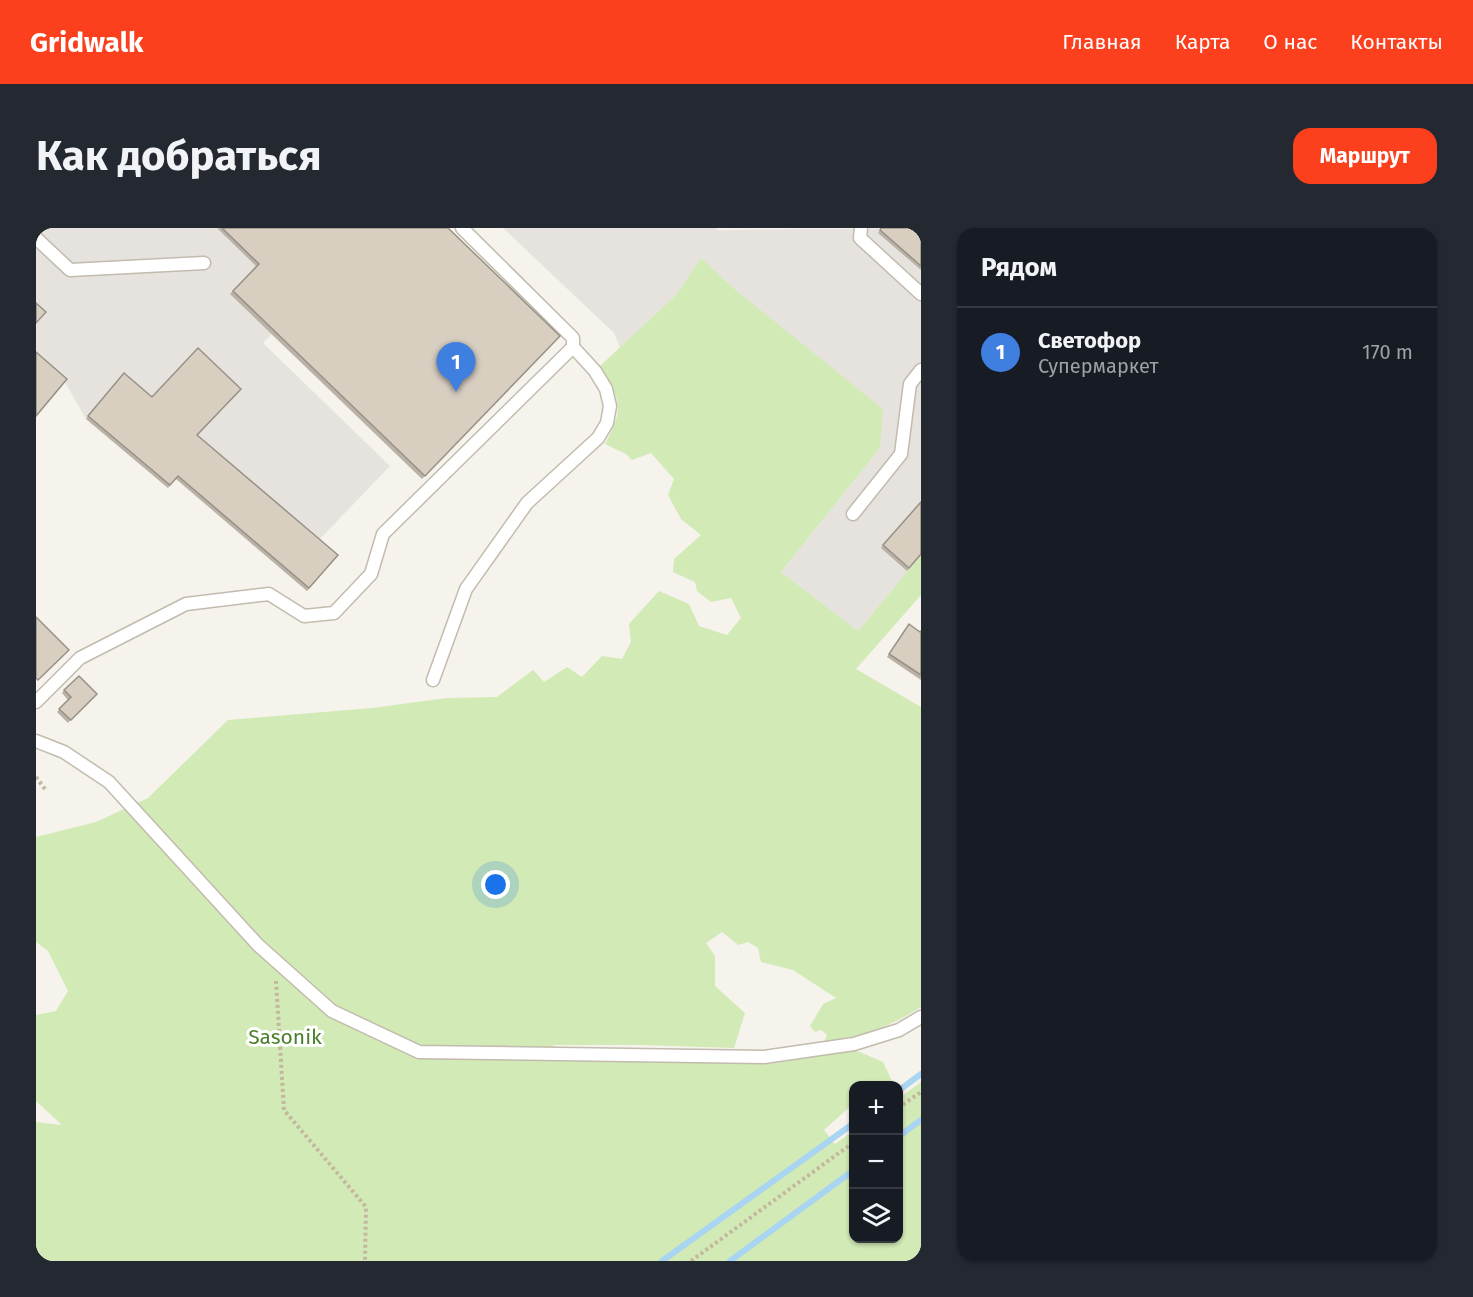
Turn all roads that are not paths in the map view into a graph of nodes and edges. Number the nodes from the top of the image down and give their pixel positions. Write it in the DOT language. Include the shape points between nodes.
graph roads {
  1 [pos="462,228"];
  2 [pos="861,228"];
  3 [pos="36,238"];
  4 [pos="204,263"];
  5 [pos="921,294"];
  6 [pos="573,347"];
  7 [pos="921,370"];
  8 [pos="852,514"];
  9 [pos="433,680"];
  10 [pos="36,702"];
  11 [pos="36,741"];
  12 [pos="921,1017"];
  1 -- 6 [label="lane" via="573,338"];
  2 -- 5 [label="lane" via="860,238"];
  3 -- 4 [label="lane" via="70,270"];
  6 -- 9 [label="lane" via="606,389 610,406 607,423 598,438 527,503 466,588"];
  6 -- 10 [label="lane" via="383,534 371,574 334,613 304,616 268,594 186,604 80,658"];
  7 -- 8 [label="lane" via="910,384 901,454"];
  11 -- 12 [label="lane" via="64,752 109,782 258,945 332,1011 419,1052 764,1057 854,1044 898,1030"];
}
